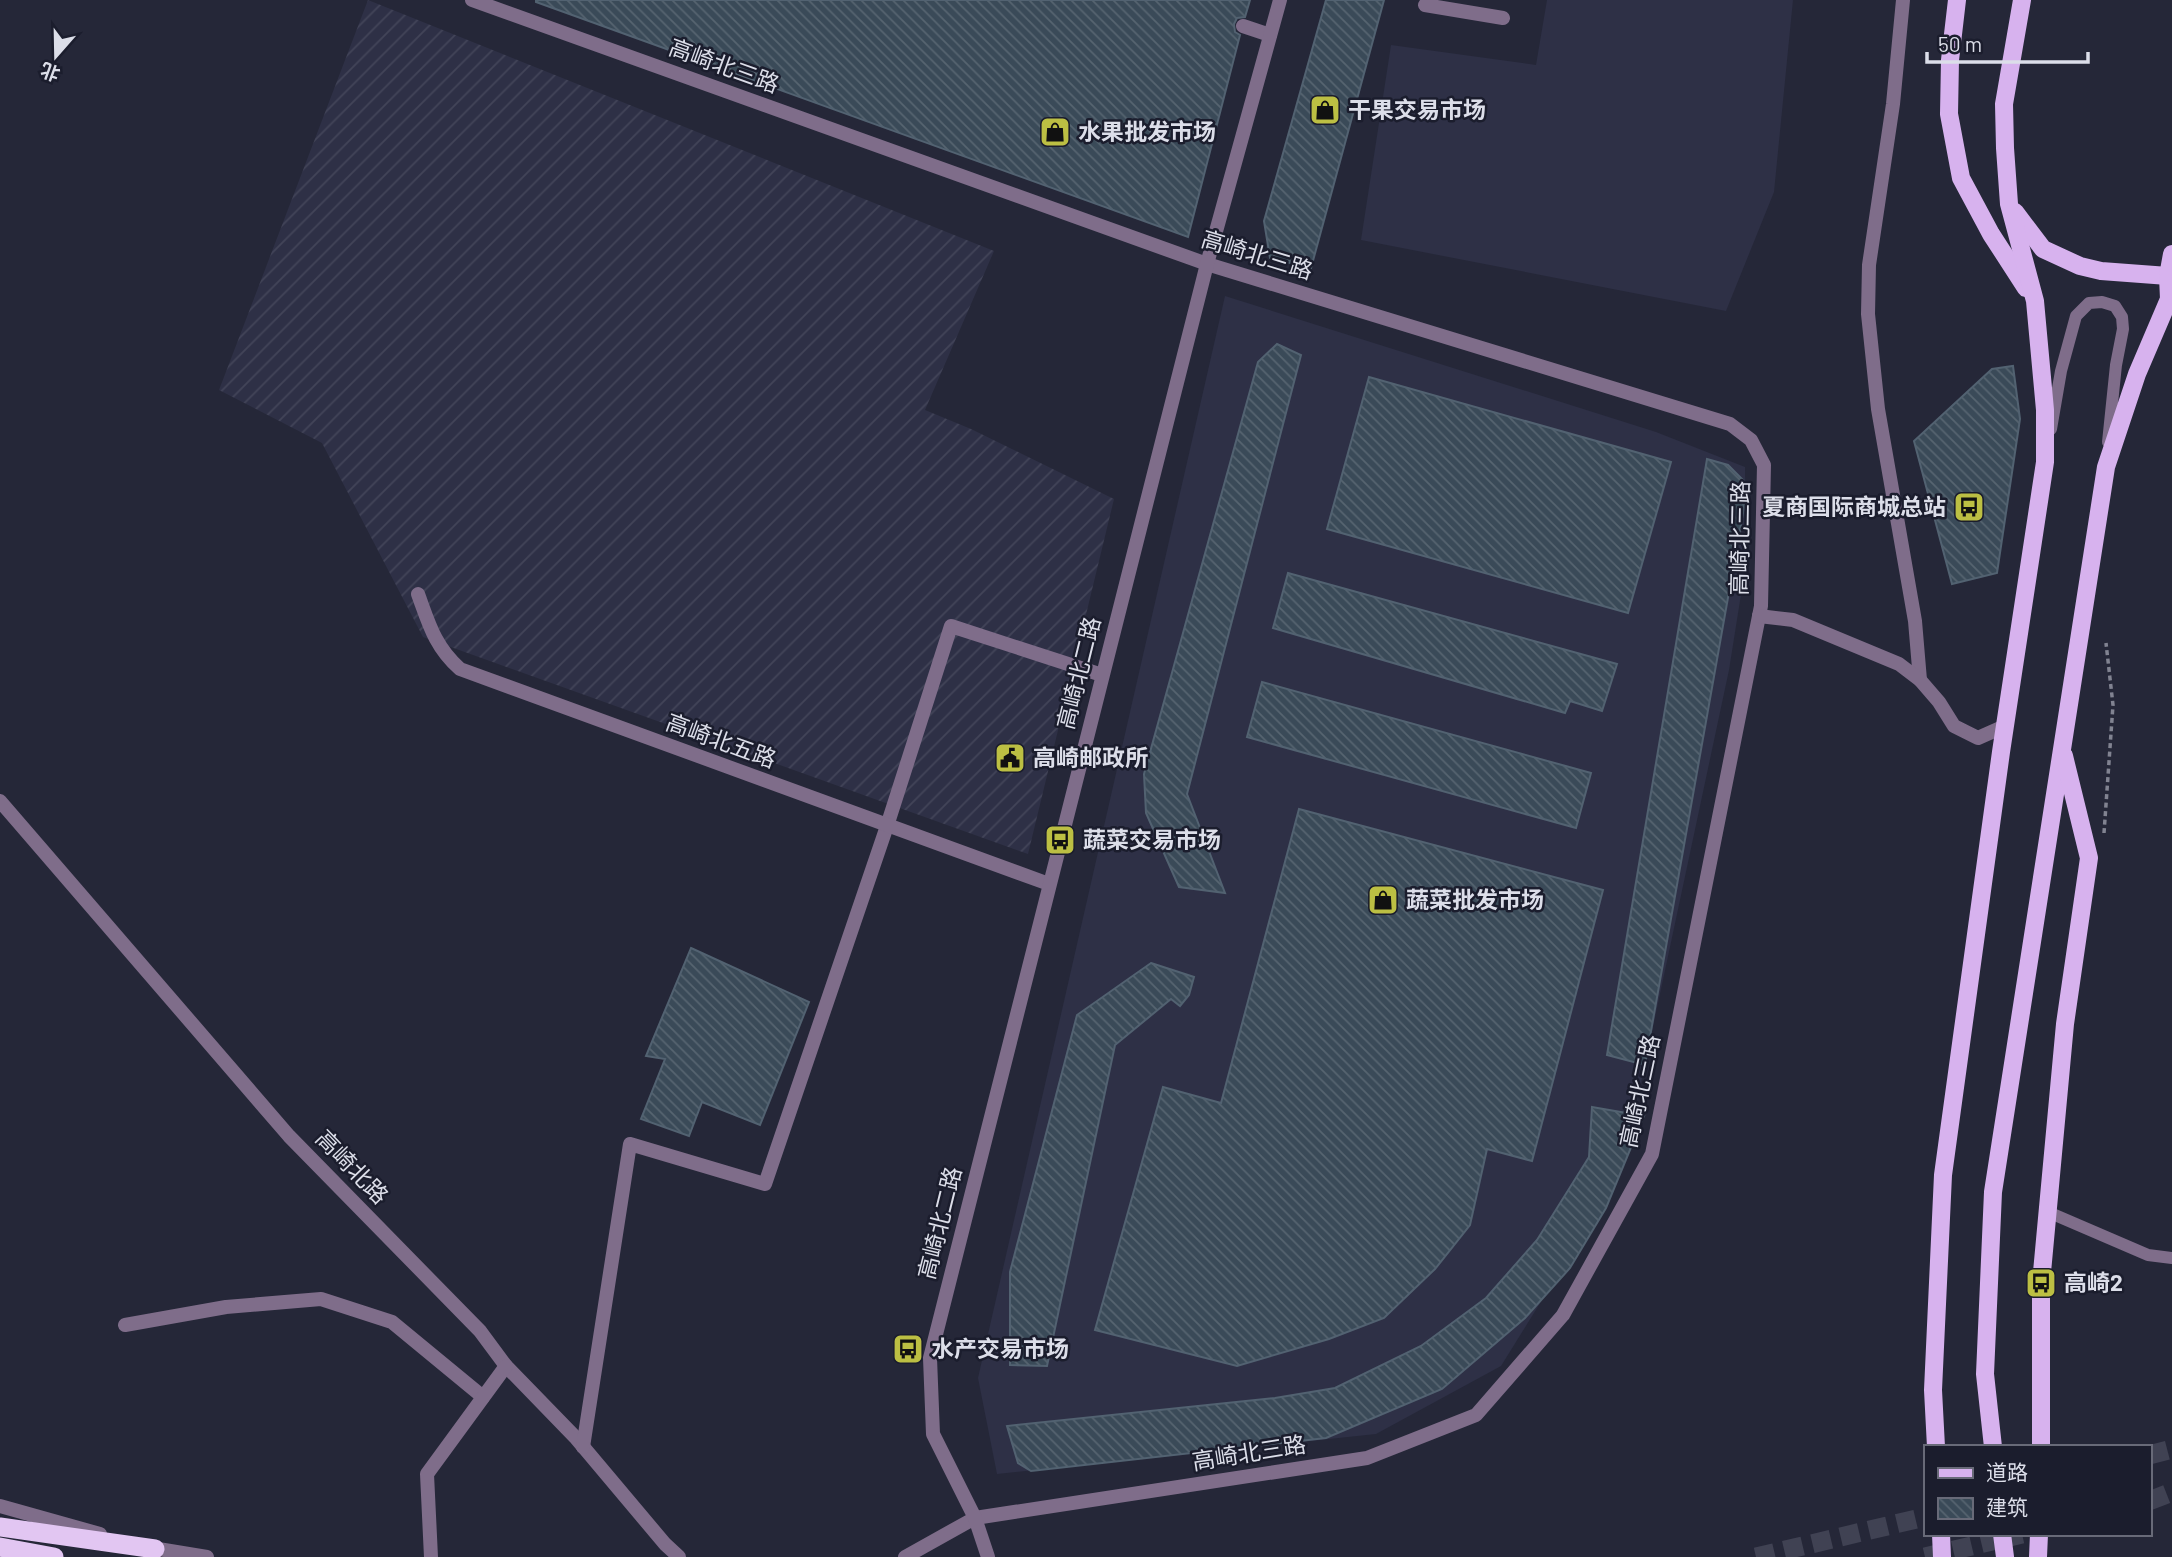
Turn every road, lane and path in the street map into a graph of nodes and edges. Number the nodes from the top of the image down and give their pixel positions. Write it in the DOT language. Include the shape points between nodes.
graph roads {
  1 [pos="472,0"];
  2 [pos="1280,0"];
  3 [pos="1429,0"];
  4 [pos="1903,0"];
  5 [pos="1957,0"];
  6 [pos="2022,0"];
  7 [pos="1503,18"];
  8 [pos="1243,26"];
  9 [pos="1270,35"];
  10 [pos="2009,204"];
  11 [pos="2172,254"];
  12 [pos="1207,264"];
  13 [pos="2170,275"];
  14 [pos="2171,298"];
  15 [pos="2035,301"];
  16 [pos="2045,462"];
  17 [pos="2106,467"];
  18 [pos="418,594"];
  19 [pos="1759,616"];
  20 [pos="1102,675"];
  21 [pos="1920,680"];
  22 [pos="2005,726"];
  23 [pos="2062,745"];
  24 [pos="0,802"];
  25 [pos="887,826"];
  26 [pos="1049,884"];
  27 [pos="2048,1212"];
  28 [pos="2172,1258"];
  29 [pos="125,1325"];
  30 [pos="506,1366"];
  31 [pos="484,1397"];
  32 [pos="1936,1445"];
  33 [pos="1993,1445"];
  34 [pos="2041,1445"];
  35 [pos="583,1447"];
  36 [pos="0,1506"];
  37 [pos="975,1518"];
  38 [pos="0,1527"];
  39 [pos="1941,1536"];
  40 [pos="2002,1536"];
  41 [pos="2039,1536"];
  42 [pos="0,1547"];
  43 [pos="155,1549"];
  44 [pos="54,1557"];
  45 [pos="207,1557"];
  46 [pos="431,1557"];
  47 [pos="679,1557"];
  48 [pos="905,1557"];
  49 [pos="988,1557"];
  50 [pos="1942,1557"];
  51 [pos="2005,1557"];
  52 [pos="2038,1557"];
  1 -- 12 [label="street, 高崎北三路"];
  2 -- 9 [label="street, 高崎北二路"];
  3 -- 7 [label="street" via="1425,5"];
  4 -- 21 [label="street" via="1893,104 1868,265 1868,314"];
  5 -- 15 [label="main road" via="1949,114 1961,178"];
  6 -- 10 [label="main road" via="2004,104"];
  8 -- 9 [label="street"];
  9 -- 12 [label="street, 高崎北二路"];
  10 -- 13 [label="main road" via="2043,249 2080,266"];
  10 -- 15 [label="main road"];
  11 -- 13 [label="main road"];
  12 -- 19 [label="street, 高崎北三路" via="1730,424 1751,440 1764,465"];
  12 -- 20 [label="street, 高崎北二路"];
  13 -- 14 [label="main road"];
  14 -- 17 [label="main road" via="2137,374"];
  15 -- 16 [label="main road"];
  16 -- 17 [label="lane" via="2076,316 2090,303 2102,302 2115,306 2123,329"];
  16 -- 22 [label="main road"];
  17 -- 23 [label="main road"];
  18 -- 25 [label="street, 高崎北五路" via="444,655 460,669"];
  19 -- 21 [label="street" via="1793,620 1834,636 1899,664"];
  19 -- 37 [label="street, 高崎北三路" via="1652,1154 1563,1315 1537,1345 1476,1415 1367,1458"];
  20 -- 25 [label="street" via="951,626"];
  20 -- 26 [label="street, 高崎北二路"];
  21 -- 22 [label="street" via="1954,726 1978,738"];
  22 -- 32 [label="main road" via="1943,1175 1933,1390"];
  23 -- 27 [label="main road" via="2089,858 2065,1024"];
  23 -- 33 [label="main road" via="1993,1192 1985,1374"];
  24 -- 30 [label="street, 高崎北路" via="289,1136 480,1331"];
  25 -- 26 [label="street, 高崎北五路"];
  25 -- 35 [label="street" via="765,1184 630,1144"];
  26 -- 37 [label="street, 高崎北二路" via="930,1358 933,1434"];
  27 -- 28 [label="lane" via="2148,1255"];
  27 -- 34 [label="main road" via="2041,1283"];
  29 -- 31 [label="street" via="226,1307 321,1299 393,1322"];
  30 -- 31 [label="street"];
  30 -- 35 [label="street, 高崎北路"];
  31 -- 46 [label="street" via="427,1474"];
  35 -- 47 [label="street, 高崎北路"];
  36 -- 43 [label="street"];
  37 -- 48 [label="street"];
  37 -- 49 [label="street, 高崎北二路"];
  38 -- 43 [label="highway"];
  39 -- 50 [label="main road"];
  40 -- 51 [label="main road"];
  41 -- 52 [label="main road"];
  42 -- 44 [label="highway"];
  43 -- 45 [label="street"];
}
